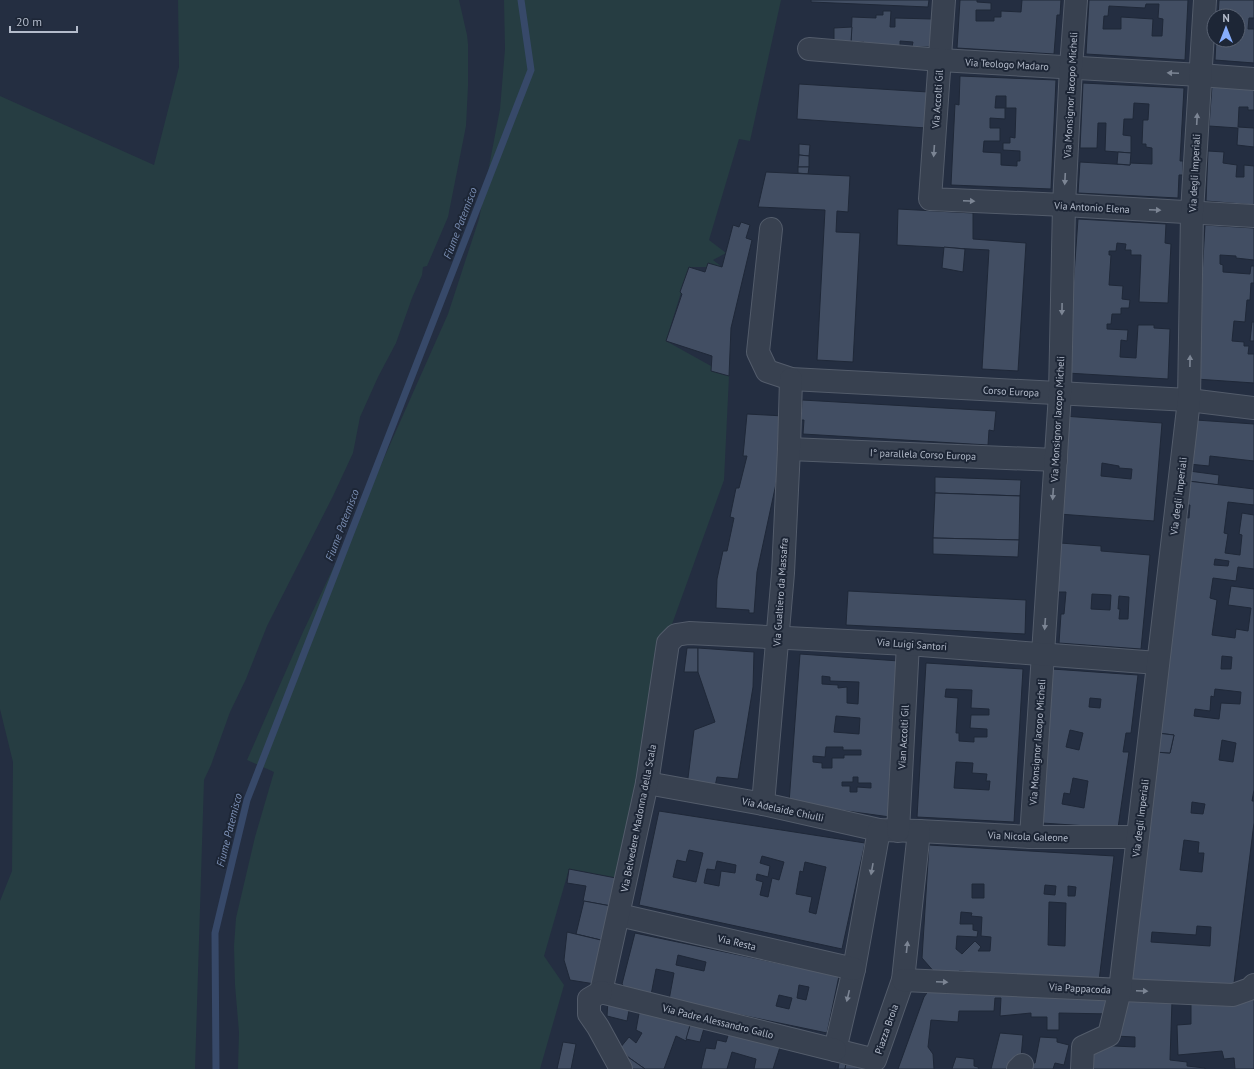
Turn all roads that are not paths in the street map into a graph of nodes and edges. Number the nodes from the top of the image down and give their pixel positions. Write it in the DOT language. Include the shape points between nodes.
graph roads {
  1 [pos="944,0"];
  2 [pos="1076,0"];
  3 [pos="1205,0"];
  4 [pos="809,50"];
  5 [pos="940,60"];
  6 [pos="1071,67"];
  7 [pos="1200,74"];
  8 [pos="1254,79"];
  9 [pos="930,199"];
  10 [pos="1064,205"];
  11 [pos="1192,212"];
  12 [pos="1254,216"];
  13 [pos="771,229"];
  14 [pos="792,379"];
  15 [pos="1060,394"];
  16 [pos="1189,400"];
  17 [pos="1254,408"];
  18 [pos="790,449"];
  19 [pos="1056,460"];
  20 [pos="777,636"];
  21 [pos="668,643"];
  22 [pos="908,644"];
  23 [pos="1043,654"];
  24 [pos="1158,663"];
  25 [pos="647,783"];
  26 [pos="763,804"];
  27 [pos="898,831"];
  28 [pos="1032,837"];
  29 [pos="1137,837"];
  30 [pos="619,915"];
  31 [pos="854,968"];
  32 [pos="903,980"];
  33 [pos="1254,986"];
  34 [pos="1120,990"];
  35 [pos="601,992"];
  36 [pos="835,1050"];
  37 [pos="879,1066"];
  38 [pos="621,1069"];
  39 [pos="1082,1069"];
  1 -- 5 [label="street, Via Accolti Gil"];
  2 -- 6 [label="street, Via Monsignor Iacopo Micheli"];
  3 -- 7 [label="street, Via degli Imperiali"];
  4 -- 5 [label="street, Via Teologo Madaro"];
  5 -- 6 [label="street, Via Teologo Madaro"];
  5 -- 9 [label="street, Via Accolti Gil, one-way"];
  7 -- 6 [label="street, Via Teologo Madaro, one-way"];
  6 -- 10 [label="street, Via Monsignor Iacopo Micheli, one-way"];
  7 -- 8 [label="street, Via Teologo Madaro"];
  11 -- 7 [label="street, Via degli Imperiali, one-way"];
  9 -- 10 [label="street, Via Antonio Elena, one-way"];
  10 -- 11 [label="street, Via Antonio Elena, one-way"];
  10 -- 15 [label="street, Via Monsignor Iacopo Micheli, one-way"];
  11 -- 12 [label="street, Via Antonio Elena"];
  16 -- 11 [label="street, Via degli Imperiali, one-way"];
  13 -- 14 [label="street, Corso Europa" via="758,352 767,371"];
  14 -- 15 [label="street, Corso Europa"];
  14 -- 18 [label="street, Via Gualtiero da Massafra"];
  15 -- 16 [label="street, Corso Europa"];
  15 -- 19 [label="street, Via Monsignor Iacopo Micheli"];
  16 -- 17 [label="street, Corso Europa"];
  16 -- 24 [label="street, Via degli Imperiali"];
  18 -- 19 [label="street, I° parallela Corso Europa"];
  18 -- 20 [label="street, Via Gualtiero da Massafra"];
  19 -- 23 [label="street, Via Monsignor Iacopo Micheli, one-way"];
  20 -- 21 [label="street, Via Luigi Santori" via="689,633 676,635"];
  20 -- 22 [label="street, Via Luigi Santori"];
  20 -- 26 [label="street, Via Gualtiero da Massafra"];
  21 -- 25 [label="street, Via Belvedere Madonna della Scala"];
  22 -- 23 [label="street, Via Luigi Santori"];
  22 -- 27 [label="street, Vian Accolti Gil"];
  23 -- 24 [label="street, Via Luigi Santori"];
  23 -- 28 [label="street, Via Monsignor Iacopo Micheli"];
  24 -- 29 [label="street, Via degli Imperiali"];
  25 -- 26 [label="street, Via Adelaide Chiulli"];
  25 -- 30 [label="street, Via Belvedere Madonna della Scala"];
  26 -- 27 [label="street, Via Adelaide Chiulli"];
  27 -- 28 [label="street, Via Nicola Galeone"];
  27 -- 31 [label="street, one-way"];
  32 -- 27 [label="street, Piazza Broia, one-way"];
  28 -- 29 [label="street, Via Nicola Galeone"];
  29 -- 34 [label="street, Via degli Imperiali"];
  30 -- 31 [label="street, Via Resta"];
  30 -- 35 [label="street, Via Belvedere Madonna della Scala"];
  31 -- 36 [label="street, one-way"];
  32 -- 34 [label="street, Via Pappacoda, one-way"];
  32 -- 37 [label="street, Piazza Broia"];
  34 -- 33 [label="street, Via Pappacoda, one-way" via="1233,995"];
  34 -- 39 [label="street, Via degli Imperiali" via="1109,1035 1083,1047"];
  35 -- 36 [label="street, Via Padre Alessandro Gallo"];
  35 -- 38 [label="street" via="589,999 589,1014"];
  36 -- 37 [label="street, Piazza Broia"];
}
